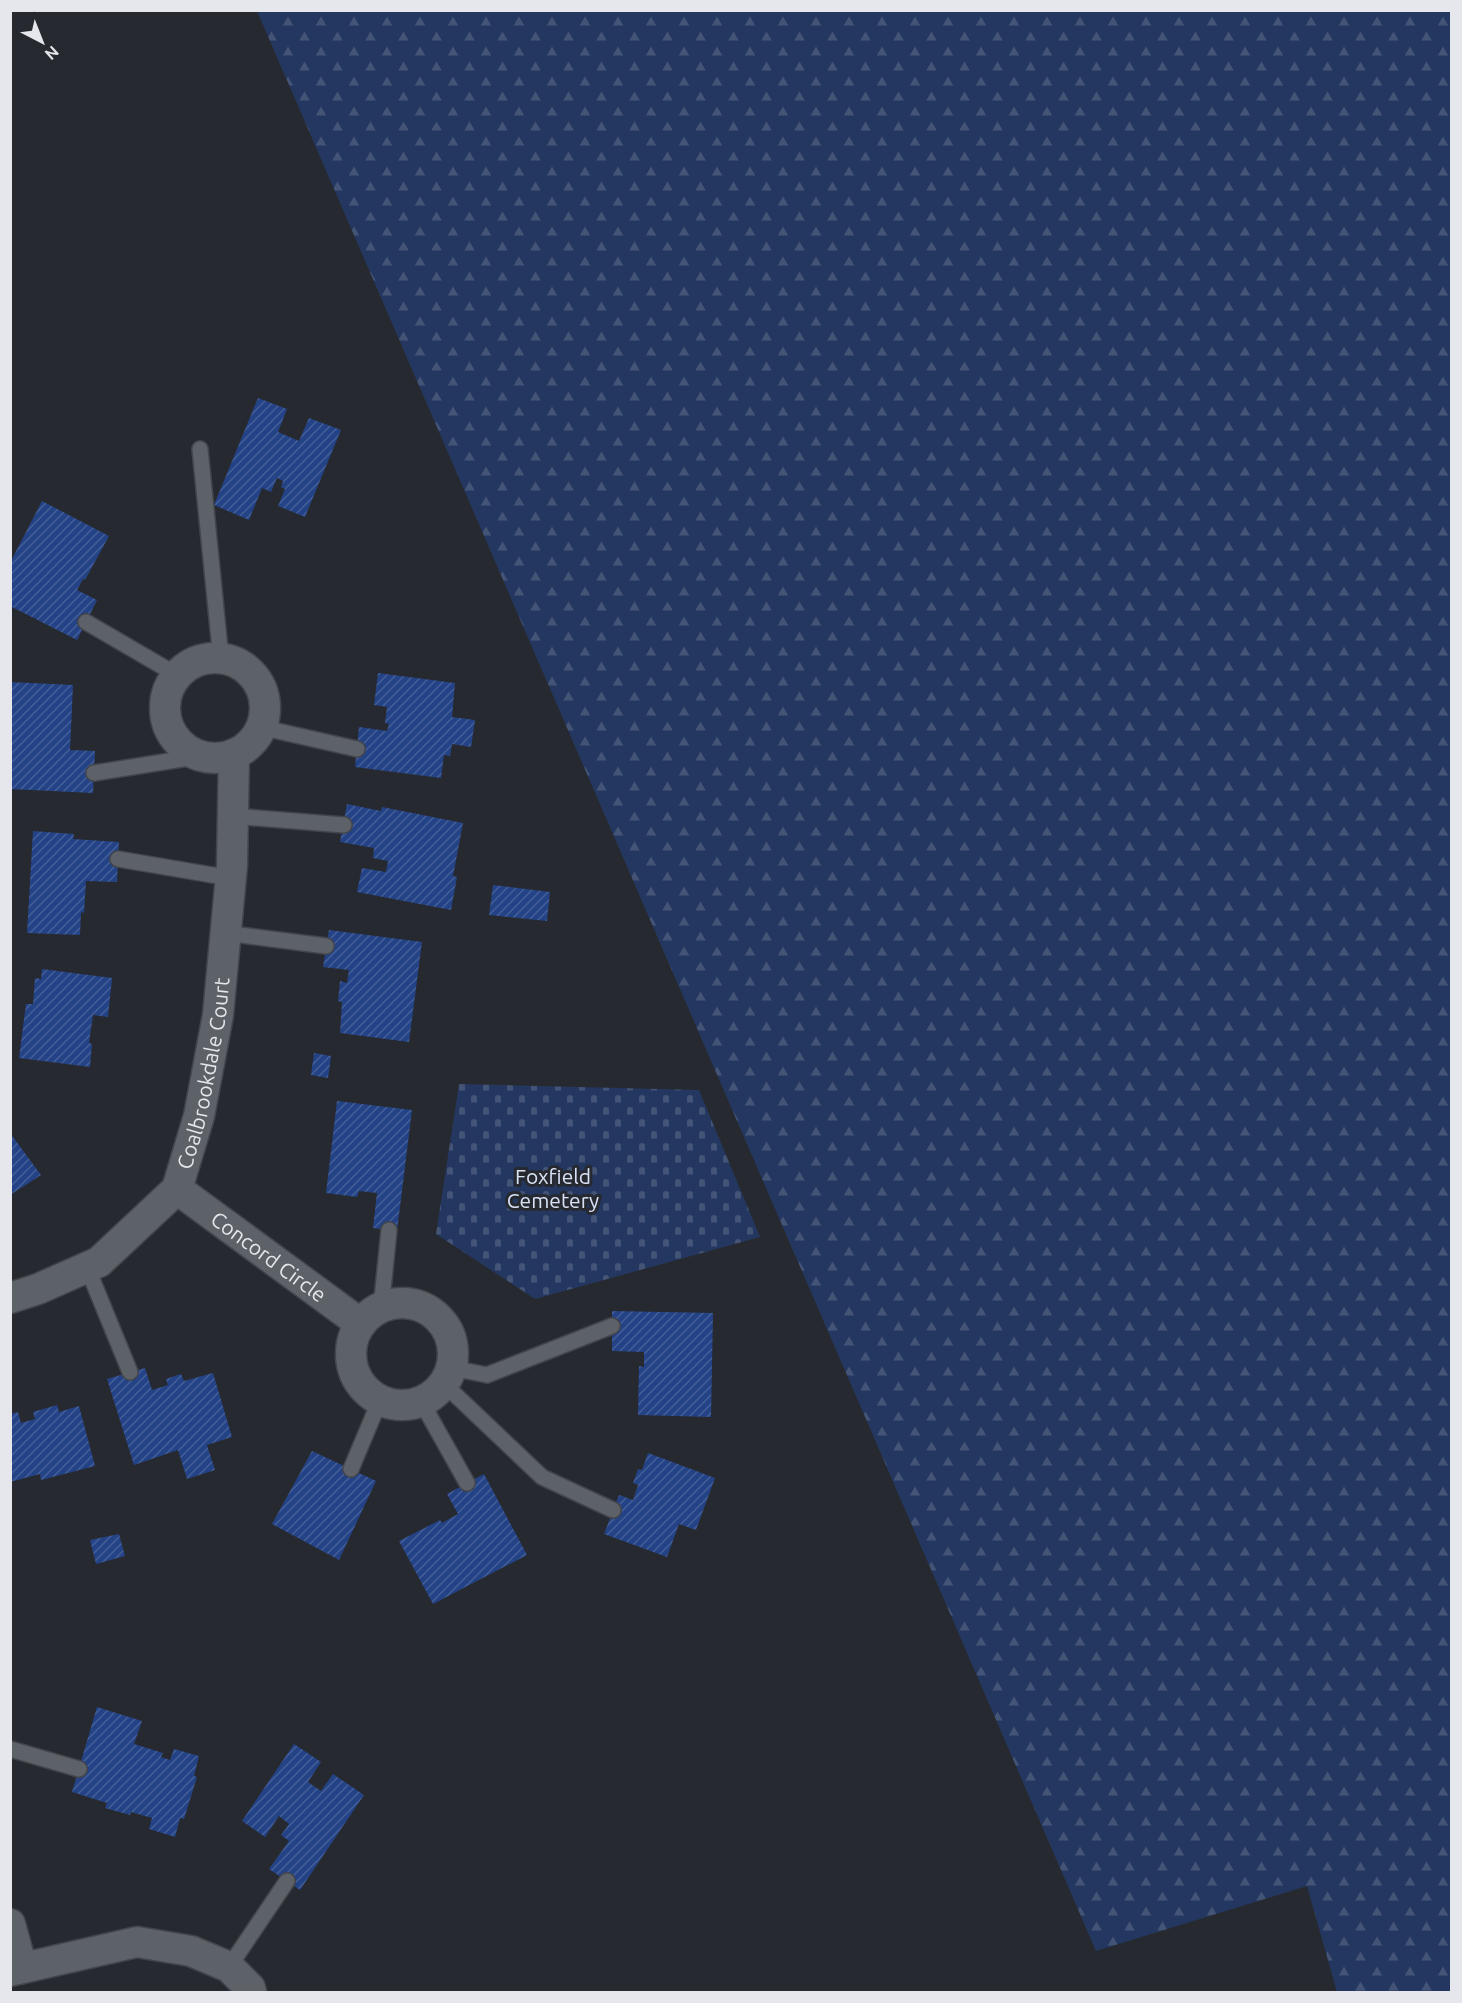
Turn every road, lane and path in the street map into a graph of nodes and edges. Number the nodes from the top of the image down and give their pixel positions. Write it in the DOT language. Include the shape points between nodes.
graph roads {
  1 [pos="200,449"];
  2 [pos="86,622"];
  3 [pos="221,658"];
  4 [pos="177,675"];
  5 [pos="260,727"];
  6 [pos="357,749"];
  7 [pos="234,754"];
  8 [pos="201,756"];
  9 [pos="94,773"];
  10 [pos="233,816"];
  11 [pos="344,825"];
  12 [pos="118,859"];
  13 [pos="230,878"];
  14 [pos="225,933"];
  15 [pos="326,946"];
  16 [pos="177,1189"];
  17 [pos="389,1230"];
  18 [pos="87,1268"];
  19 [pos="10,1298"];
  20 [pos="371,1316"];
  21 [pos="612,1326"];
  22 [pos="130,1372"];
  23 [pos="439,1385"];
  24 [pos="380,1400"];
  25 [pos="351,1469"];
  26 [pos="467,1483"];
  27 [pos="613,1510"];
  28 [pos="10,1749"];
  29 [pos="79,1769"];
  30 [pos="287,1881"];
  31 [pos="10,1924"];
  32 [pos="229,1967"];
  33 [pos="16,1970"];
  34 [pos="251,1992"];
  1 -- 3 [label="lane"];
  2 -- 4 [label="lane"];
  3 -- 4 [label="street" via="190,664"];
  3 -- 5 [label="street" via="250,672 259,686 264,702"];
  4 -- 8 [label="street" via="166,698 167,723 174,738"];
  5 -- 6 [label="lane"];
  5 -- 7 [label="street" via="248,746"];
  7 -- 8 [label="street" via="218,758"];
  7 -- 10 [label="street, Coalbrookdale Court"];
  8 -- 9 [label="lane"];
  10 -- 11 [label="lane"];
  10 -- 13 [label="street, Coalbrookdale Court"];
  12 -- 13 [label="lane"];
  13 -- 14 [label="street, Coalbrookdale Court"];
  14 -- 15 [label="lane"];
  14 -- 16 [label="street, Coalbrookdale Court" via="218,1015 200,1116"];
  16 -- 18 [label="street, Coalbrookdale Court" via="99,1262"];
  16 -- 20 [label="street, Concord Circle"];
  17 -- 20 [label="lane"];
  18 -- 19 [label="street, Coalbrookdale Court"];
  18 -- 22 [label="lane"];
  20 -- 23 [label="street" via="391,1305 408,1303 425,1308 439,1319 449,1333 453,1350"];
  20 -- 24 [label="street" via="354,1338 351,1353 360,1384"];
  21 -- 23 [label="lane" via="487,1375"];
  23 -- 24 [label="street" via="401,1406"];
  23 -- 26 [label="lane"];
  23 -- 27 [label="lane" via="542,1478"];
  24 -- 25 [label="lane"];
  28 -- 29 [label="lane"];
  30 -- 32 [label="lane"];
  31 -- 33 [label="street"];
  32 -- 33 [label="street" via="191,1951 137,1942"];
  32 -- 34 [label="street"];
}
